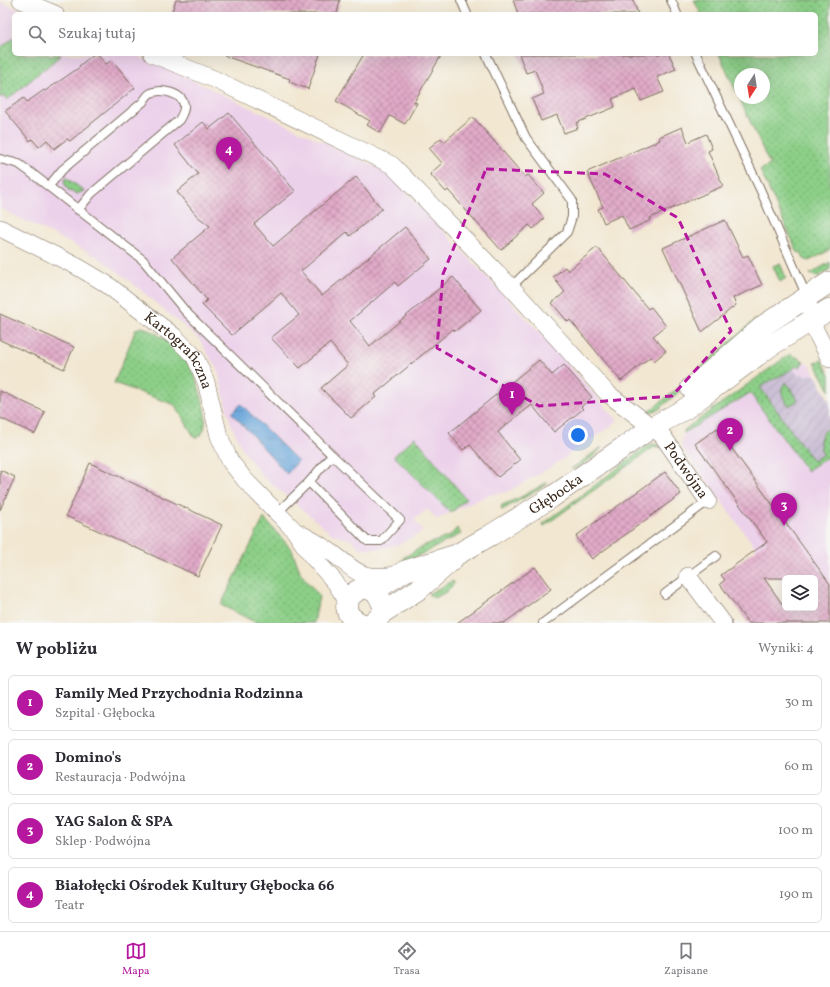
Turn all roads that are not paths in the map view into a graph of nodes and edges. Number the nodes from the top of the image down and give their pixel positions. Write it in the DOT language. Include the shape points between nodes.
graph roads {
  1 [pos="21,0"];
  2 [pos="461,0"];
  3 [pos="671,0"];
  4 [pos="50,12"];
  5 [pos="466,12"];
  6 [pos="676,12"];
  7 [pos="157,56"];
  8 [pos="487,56"];
  9 [pos="697,56"];
  10 [pos="0,159"];
  11 [pos="48,186"];
  12 [pos="78,210"];
  13 [pos="0,228"];
  14 [pos="830,282"];
  15 [pos="511,287"];
  16 [pos="808,298"];
  17 [pos="830,309"];
  18 [pos="813,320"];
  19 [pos="830,359"];
  20 [pos="651,428"];
  21 [pos="332,455"];
  22 [pos="309,482"];
  23 [pos="708,501"];
  24 [pos="278,512"];
  25 [pos="294,530"];
  26 [pos="456,555"];
  27 [pos="716,556"];
  28 [pos="348,567"];
  29 [pos="398,575"];
  30 [pos="688,576"];
  31 [pos="368,590"];
  32 [pos="664,594"];
  33 [pos="364,617"];
  34 [pos="543,623"];
  35 [pos="723,623"];
  1 -- 4 [label="street"];
  2 -- 5 [label="lane"];
  3 -- 6 [label="lane"];
  7 -- 15 [label="street, Podwójna" via="214,80 392,165"];
  8 -- 15 [label="lane" via="526,138 572,200 572,217 567,232"];
  9 -- 16 [label="lane"];
  10 -- 11 [label="lane" via="19,164"];
  11 -- 12 [label="lane"];
  11 -- 12 [label="lane" via="62,170 143,102 149,93 166,91 181,99 184,110 179,120 91,194"];
  12 -- 21 [label="lane" via="143,260 186,312"];
  13 -- 24 [label="street, Kartograficzna" via="105,283 195,357 206,382 218,436 230,461 249,485"];
  14 -- 16 [label="street, Głębocka"];
  15 -- 20 [label="street, Podwójna" via="607,394"];
  16 -- 18 [label="street"];
  16 -- 20 [label="street, Głębocka" via="756,332 677,400"];
  17 -- 18 [label="street, Głębocka"];
  18 -- 19 [label="street" via="814,328"];
  18 -- 20 [label="street, Głębocka" via="770,346 685,409"];
  20 -- 23 [label="street, Podwójna" via="662,435"];
  20 -- 26 [label="street, Głębocka" via="523,516"];
  21 -- 22 [label="lane"];
  21 -- 22 [label="lane" via="400,520 381,541 367,541"];
  22 -- 24 [label="lane"];
  23 -- 34 [label="lane, Podwójna"];
  24 -- 25 [label="street, Kartograficzna"];
  25 -- 28 [label="street, Kartograficzna" via="329,550"];
  25 -- 33 [label="street, Kartograficzna"];
  26 -- 29 [label="street, Głębocka"];
  26 -- 33 [label="street, Głębocka" via="419,589"];
  27 -- 30 [label="lane"];
  28 -- 29 [label="street, Kartograficzna" via="372,578"];
  28 -- 31 [label="street, Kartograficzna"];
  29 -- 31 [label="street, Głębocka"];
  30 -- 32 [label="lane"];
  30 -- 35 [label="street"];
  31 -- 33 [label="street" via="380,598"];
  31 -- 33 [label="street, Głębocka" via="353,593"];
}
